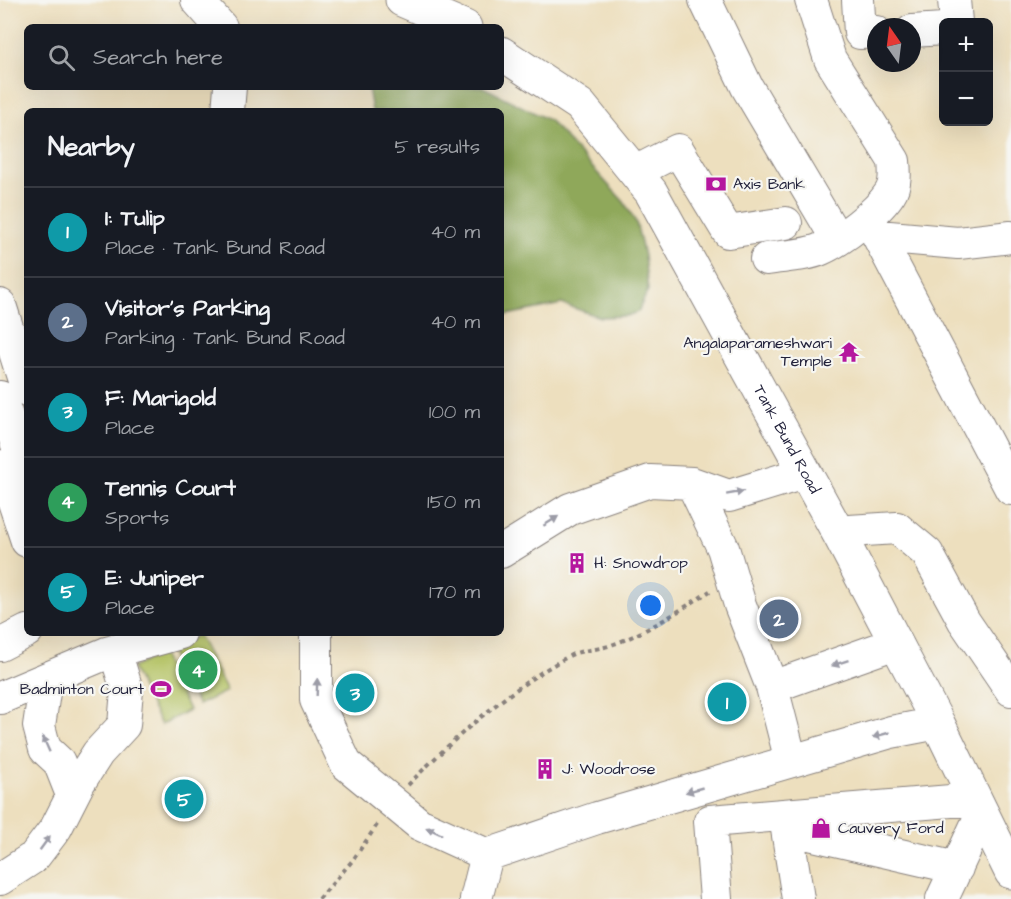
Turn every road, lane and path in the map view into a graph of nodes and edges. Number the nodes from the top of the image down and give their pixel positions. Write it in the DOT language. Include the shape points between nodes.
graph roads {
  1 [pos="197,0"];
  2 [pos="376,0"];
  3 [pos="402,0"];
  4 [pos="705,0"];
  5 [pos="811,0"];
  6 [pos="858,0"];
  7 [pos="954,0"];
  8 [pos="956,18"];
  9 [pos="218,24"];
  10 [pos="433,24"];
  11 [pos="458,24"];
  12 [pos="939,29"];
  13 [pos="921,30"];
  14 [pos="867,33"];
  15 [pos="504,44"];
  16 [pos="504,55"];
  17 [pos="230,90"];
  18 [pos="228,108"];
  19 [pos="645,167"];
  20 [pos="786,223"];
  21 [pos="873,226"];
  22 [pos="1011,237"];
  23 [pos="837,239"];
  24 [pos="766,259"];
  25 [pos="0,305"];
  26 [pos="24,381"];
  27 [pos="0,397"];
  28 [pos="15,469"];
  29 [pos="804,473"];
  30 [pos="692,483"];
  31 [pos="1011,489"];
  32 [pos="24,523"];
  33 [pos="849,531"];
  34 [pos="504,550"];
  35 [pos="732,577"];
  36 [pos="24,633"];
  37 [pos="169,636"];
  38 [pos="316,636"];
  39 [pos="896,643"];
  40 [pos="0,645"];
  41 [pos="115,651"];
  42 [pos="46,679"];
  43 [pos="772,687"];
  44 [pos="1011,690"];
  45 [pos="0,698"];
  46 [pos="938,723"];
  47 [pos="791,761"];
  48 [pos="72,795"];
  49 [pos="392,802"];
  50 [pos="978,806"];
  51 [pos="1011,849"];
  52 [pos="487,855"];
  53 [pos="957,868"];
  54 [pos="1011,872"];
  55 [pos="0,879"];
  56 [pos="319,899"];
  57 [pos="476,899"];
  58 [pos="716,899"];
  59 [pos="798,899"];
  60 [pos="942,899"];
  1 -- 9 [label="street"];
  2 -- 10 [label="main road"];
  3 -- 11 [label="main road"];
  4 -- 23 [label="street" via="747,87"];
  5 -- 21 [label="street" via="830,59 894,161 891,192"];
  6 -- 14 [label="street" via="860,33"];
  7 -- 8 [label="street"];
  12 -- 13 [label="street"];
  15 -- 19 [label="main road, Tank Bund Road" via="587,97"];
  16 -- 29 [label="main road, Tank Bund Road" via="580,105 651,192"];
  17 -- 18 [label="street"];
  19 -- 20 [label="street" via="678,150 728,232"];
  19 -- 33 [label="main road, Tank Bund Road" via="660,186"];
  21 -- 22 [label="street" via="958,243"];
  21 -- 23 [label="street"];
  21 -- 31 [label="street"];
  23 -- 24 [label="street" via="820,249"];
  25 -- 26 [label="street"];
  27 -- 28 [label="street"];
  28 -- 32 [label="street"];
  30 -- 29 [label="street, one-way" via="729,496"];
  29 -- 39 [label="main road, Tank Bund Road"];
  34 -- 30 [label="street, one-way" via="570,508 650,481"];
  30 -- 35 [label="street" via="715,527"];
  33 -- 44 [label="street" via="897,528 927,553 964,621"];
  33 -- 51 [label="main road, Tank Bund Road"];
  35 -- 43 [label="street"];
  35 -- 49 [label="path" via="654,627 612,645 572,654 512,694 433,759"];
  36 -- 40 [label="street"];
  37 -- 41 [label="street"];
  49 -- 38 [label="street, one-way" via="346,764 321,711 316,700"];
  39 -- 43 [label="street, one-way"];
  39 -- 46 [label="main road, Tank Bund Road"];
  41 -- 42 [label="street"];
  41 -- 48 [label="street" via="127,690 124,725 98,753"];
  42 -- 45 [label="street"];
  48 -- 42 [label="street, one-way" via="59,762 45,749 39,726"];
  43 -- 47 [label="street"];
  46 -- 47 [label="street, one-way" via="891,732"];
  46 -- 50 [label="main road, Tank Bund Road"];
  47 -- 52 [label="street, one-way"];
  55 -- 48 [label="street, one-way" via="34,857 56,828"];
  52 -- 49 [label="street, one-way" via="419,824"];
  49 -- 56 [label="path" via="353,860"];
  50 -- 53 [label="street"];
  50 -- 54 [label="main road, Tank Bund Road"];
  50 -- 58 [label="street" via="710,821"];
  52 -- 57 [label="street"];
  53 -- 59 [label="street" via="787,829"];
  53 -- 60 [label="street"];
}
